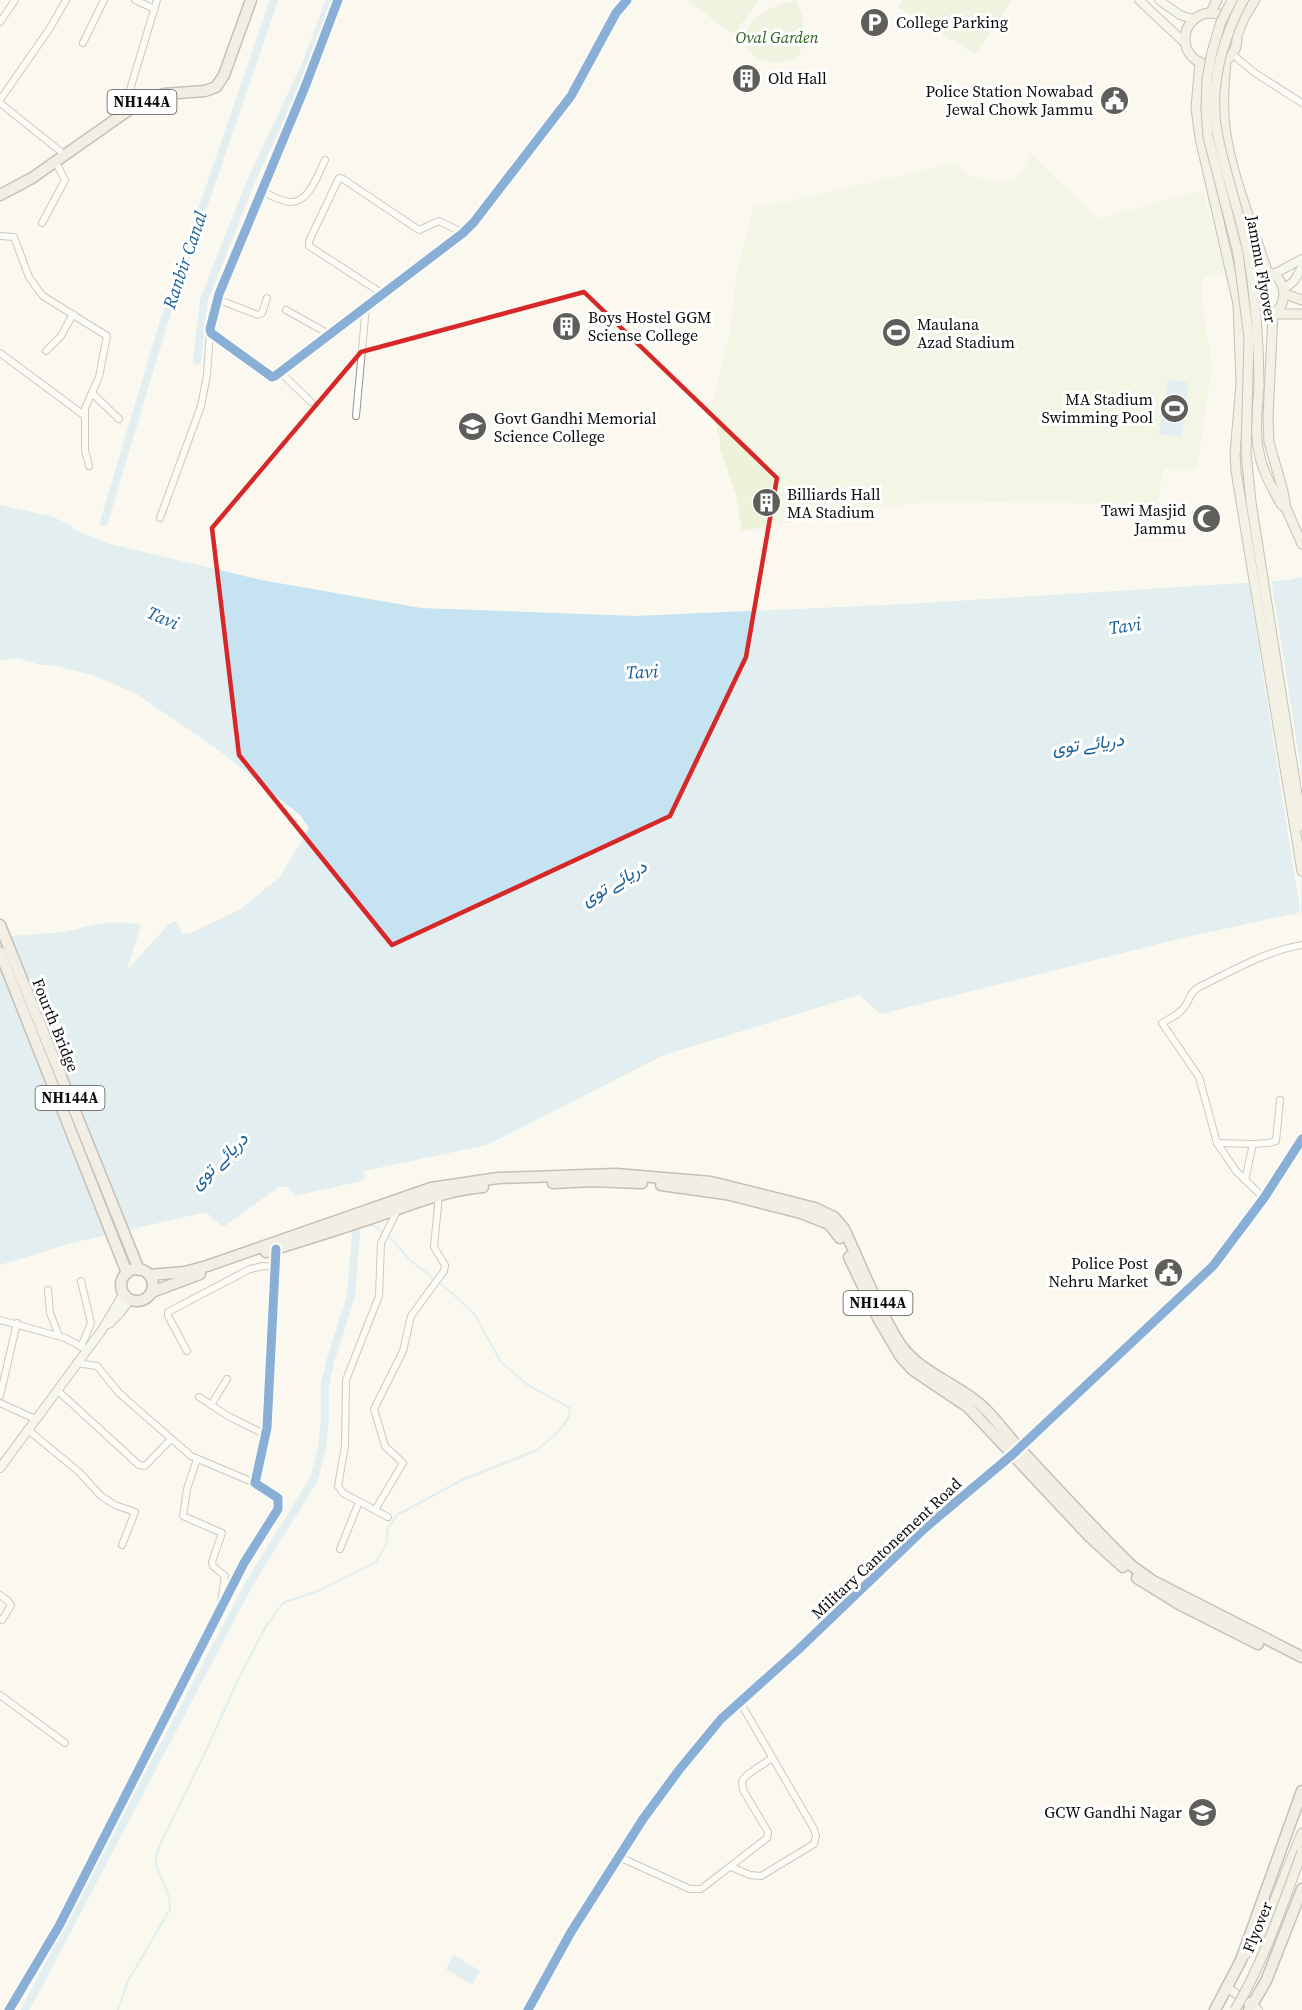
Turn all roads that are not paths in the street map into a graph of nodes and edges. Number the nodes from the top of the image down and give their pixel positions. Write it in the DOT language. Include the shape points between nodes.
graph roads {
  1 [pos="15,0"];
  2 [pos="66,0"];
  3 [pos="104,0"];
  4 [pos="135,0"];
  5 [pos="158,0"];
  6 [pos="251,0"];
  7 [pos="338,0"];
  8 [pos="627,0"];
  9 [pos="1139,0"];
  10 [pos="1159,0"];
  11 [pos="1217,0"];
  12 [pos="1232,0"];
  13 [pos="1243,0"];
  14 [pos="1255,0"];
  15 [pos="154,9"];
  16 [pos="1211,12"];
  17 [pos="1193,20"];
  18 [pos="0,22"];
  19 [pos="1237,37"];
  20 [pos="83,43"];
  21 [pos="1185,43"];
  22 [pos="1229,57"];
  23 [pos="1200,62"];
  24 [pos="0,101"];
  25 [pos="1302,103"];
  26 [pos="123,113"];
  27 [pos="66,156"];
  28 [pos="325,159"];
  29 [pos="58,166"];
  30 [pos="262,191"];
  31 [pos="0,195"];
  32 [pos="42,223"];
  33 [pos="463,233"];
  34 [pos="0,236"];
  35 [pos="1302,260"];
  36 [pos="1302,267"];
  37 [pos="1270,273"];
  38 [pos="1284,292"];
  39 [pos="1236,293"];
  40 [pos="383,294"];
  41 [pos="267,298"];
  42 [pos="217,299"];
  43 [pos="1302,300"];
  44 [pos="1238,304"];
  45 [pos="366,306"];
  46 [pos="286,309"];
  47 [pos="73,314"];
  48 [pos="1274,314"];
  49 [pos="1302,314"];
  50 [pos="210,332"];
  51 [pos="329,334"];
  52 [pos="46,351"];
  53 [pos="0,353"];
  54 [pos="280,372"];
  55 [pos="92,393"];
  56 [pos="311,402"];
  57 [pos="85,416"];
  58 [pos="356,416"];
  59 [pos="119,419"];
  60 [pos="89,466"];
  61 [pos="1286,508"];
  62 [pos="160,518"];
  63 [pos="1302,544"];
  64 [pos="1255,555"];
  65 [pos="1302,826"];
  66 [pos="1302,871"];
  67 [pos="0,926"];
  68 [pos="1302,945"];
  69 [pos="0,952"];
  70 [pos="1280,1100"];
  71 [pos="1302,1140"];
  72 [pos="1217,1143"];
  73 [pos="1253,1144"];
  74 [pos="1245,1180"];
  75 [pos="439,1195"];
  76 [pos="1264,1198"];
  77 [pos="398,1208"];
  78 [pos="380,1210"];
  79 [pos="292,1240"];
  80 [pos="276,1249"];
  81 [pos="275,1267"];
  82 [pos="139,1270"];
  83 [pos="127,1273"];
  84 [pos="149,1275"];
  85 [pos="81,1281"];
  86 [pos="48,1290"];
  87 [pos="152,1292"];
  88 [pos="127,1296"];
  89 [pos="0,1320"];
  90 [pos="17,1323"];
  91 [pos="59,1336"];
  92 [pos="84,1348"];
  93 [pos="188,1351"];
  94 [pos="76,1363"];
  95 [pos="227,1379"];
  96 [pos="57,1390"];
  97 [pos="0,1396"];
  98 [pos="199,1397"];
  99 [pos="0,1402"];
  100 [pos="212,1405"];
  101 [pos="35,1419"];
  102 [pos="27,1430"];
  103 [pos="266,1435"];
  104 [pos="171,1439"];
  105 [pos="1016,1452"];
  106 [pos="197,1459"];
  107 [pos="0,1468"];
  108 [pos="255,1483"];
  109 [pos="359,1502"];
  110 [pos="375,1510"];
  111 [pos="388,1517"];
  112 [pos="122,1545"];
  113 [pos="340,1549"];
  114 [pos="0,1595"];
  115 [pos="220,1610"];
  116 [pos="2,1620"];
  117 [pos="1302,1657"];
  118 [pos="1302,1664"];
  119 [pos="0,1695"];
  120 [pos="740,1702"];
  121 [pos="65,1743"];
  122 [pos="772,1758"];
  123 [pos="1302,1791"];
  124 [pos="1302,1833"];
  125 [pos="1302,1852"];
  126 [pos="619,1857"];
  127 [pos="731,1867"];
  128 [pos="1302,1889"];
  129 [pos="1241,1959"];
  130 [pos="1228,1988"];
  131 [pos="1253,2009"];
  132 [pos="9,2010"];
  133 [pos="528,2010"];
  134 [pos="1215,2010"];
  135 [pos="1234,2010"];
  1 -- 18 [label="street"];
  2 -- 24 [label="street"];
  3 -- 20 [label="street"];
  4 -- 15 [label="street"];
  5 -- 15 [label="street"];
  6 -- 26 [label="highway, NH144A" via="216,87 164,94"];
  7 -- 30 [label="street"];
  8 -- 33 [label="street" via="571,96"];
  9 -- 21 [label="main road"];
  10 -- 17 [label="main road"];
  11 -- 16 [label="main road"];
  12 -- 64 [label="main road, Jammu Flyover, bridge" via="1212,52 1206,108 1208,137 1238,253 1249,338 1246,453"];
  13 -- 61 [label="main road, Jammu Flyover, bridge" via="1222,53 1215,108 1247,252 1259,338 1258,451 1265,473"];
  14 -- 19 [label="main road"];
  15 -- 26 [label="street"];
  16 -- 17 [label="main road"];
  16 -- 19 [label="main road" via="1229,20"];
  17 -- 21 [label="main road"];
  19 -- 22 [label="main road"];
  21 -- 23 [label="main road"];
  22 -- 23 [label="main road" via="1213,65"];
  22 -- 25 [label="street"];
  22 -- 37 [label="main road" via="1224,108 1226,134 1242,196"];
  23 -- 39 [label="main road" via="1196,108 1200,138"];
  24 -- 27 [label="street"];
  26 -- 27 [label="highway, NH144A"];
  27 -- 29 [label="highway, NH144A"];
  28 -- 30 [label="street" via="303,198 289,202"];
  29 -- 31 [label="highway, NH144A"];
  29 -- 32 [label="street" via="64,181"];
  30 -- 42 [label="street"];
  33 -- 40 [label="street"];
  33 -- 40 [label="street" via="439,221 419,230 339,178 309,246"];
  34 -- 47 [label="street" via="14,237 32,283 43,296"];
  35 -- 37 [label="main road"];
  36 -- 38 [label="main road"];
  37 -- 38 [label="main road" via="1282,283"];
  37 -- 39 [label="main road" via="1250,272 1243,277"];
  38 -- 43 [label="main road"];
  38 -- 48 [label="main road"];
  39 -- 44 [label="main road"];
  40 -- 45 [label="street"];
  41 -- 42 [label="street" via="260,315"];
  42 -- 50 [label="street"];
  44 -- 48 [label="main road" via="1254,318"];
  44 -- 64 [label="main road" via="1241,383 1236,462"];
  45 -- 51 [label="street"];
  45 -- 58 [label="street"];
  46 -- 51 [label="street"];
  47 -- 52 [label="street" via="61,336"];
  47 -- 55 [label="street" via="107,337"];
  48 -- 49 [label="main road"];
  48 -- 61 [label="main road" via="1268,432"];
  50 -- 54 [label="street" via="269,375"];
  50 -- 62 [label="street" via="201,406"];
  51 -- 54 [label="street"];
  53 -- 57 [label="street"];
  54 -- 56 [label="street"];
  55 -- 57 [label="street" via="85,405"];
  55 -- 59 [label="street"];
  57 -- 60 [label="street"];
  61 -- 63 [label="main road"];
  64 -- 65 [label="main road"];
  64 -- 66 [label="main road"];
  67 -- 82 [label="highway, Fourth Bridge / NH144A"];
  68 -- 72 [label="street" via="1267,955 1199,987 1178,1014 1162,1023 1199,1077"];
  69 -- 83 [label="highway, Fourth Bridge / NH144A"];
  70 -- 73 [label="street" via="1275,1141"];
  71 -- 76 [label="street, Military Cantonement Road"];
  72 -- 73 [label="street"];
  72 -- 74 [label="street"];
  73 -- 74 [label="street"];
  74 -- 76 [label="street"];
  75 -- 77 [label="highway, NH144A"];
  75 -- 105 [label="highway, NH144A" via="532,1184 652,1184 726,1194 822,1221 836,1231 901,1357 913,1370 968,1407"];
  75 -- 110 [label="street" via="434,1241 445,1265 411,1316 403,1351 374,1409 385,1446 403,1463"];
  76 -- 105 [label="street, Military Cantonement Road" via="1213,1266"];
  77 -- 78 [label="highway, NH144A"];
  77 -- 109 [label="street" via="381,1243 379,1296 344,1387 345,1446 338,1485 343,1493"];
  78 -- 79 [label="highway, NH144A"];
  78 -- 105 [label="highway, NH144A" via="431,1188 467,1181 576,1174 711,1182 815,1208 834,1217 843,1230 900,1344 920,1365 980,1404"];
  79 -- 80 [label="highway, NH144A"];
  79 -- 84 [label="highway, NH144A" via="185,1272"];
  80 -- 81 [label="street"];
  80 -- 87 [label="highway, NH144A"];
  81 -- 93 [label="street" via="250,1269 169,1311"];
  81 -- 103 [label="street"];
  82 -- 83 [label="highway"];
  82 -- 84 [label="highway"];
  83 -- 88 [label="highway" via="122,1281"];
  84 -- 87 [label="highway"];
  85 -- 92 [label="street" via="91,1323"];
  86 -- 91 [label="street" via="50,1313"];
  87 -- 88 [label="highway, NH144A" via="135,1301"];
  88 -- 92 [label="main road" via="120,1313"];
  89 -- 90 [label="street"];
  90 -- 91 [label="street"];
  90 -- 97 [label="street"];
  91 -- 92 [label="street"];
  92 -- 94 [label="main road"];
  94 -- 96 [label="main road"];
  94 -- 104 [label="street" via="97,1366 119,1393"];
  95 -- 100 [label="street"];
  96 -- 101 [label="main road"];
  96 -- 104 [label="street" via="139,1465 145,1466"];
  98 -- 100 [label="street"];
  99 -- 101 [label="street"];
  100 -- 103 [label="street"];
  101 -- 102 [label="main road"];
  102 -- 107 [label="main road"];
  102 -- 112 [label="street" via="79,1472 101,1496 135,1512"];
  103 -- 108 [label="street"];
  104 -- 106 [label="street"];
  105 -- 117 [label="highway, NH144A" via="1140,1573"];
  105 -- 118 [label="highway, NH144A" via="1090,1537 1141,1581 1179,1604"];
  105 -- 120 [label="street, Military Cantonement Road" via="925,1528"];
  106 -- 108 [label="street"];
  106 -- 115 [label="street" via="183,1514 184,1518 222,1533 212,1562 225,1576"];
  108 -- 115 [label="street" via="278,1498 278,1509"];
  109 -- 110 [label="street"];
  109 -- 113 [label="street"];
  110 -- 111 [label="street"];
  114 -- 116 [label="street" via="11,1605"];
  115 -- 132 [label="street" via="59,1926"];
  119 -- 121 [label="street"];
  120 -- 122 [label="street"];
  120 -- 126 [label="street, Military Cantonement Road" via="679,1770"];
  122 -- 127 [label="street" via="742,1781 768,1836"];
  122 -- 127 [label="street" via="814,1829 815,1842 761,1876"];
  123 -- 129 [label="highway"];
  124 -- 129 [label="main road, Flyover" via="1261,1934"];
  125 -- 135 [label="main road, Flyover, bridge" via="1270,1938"];
  126 -- 127 [label="street" via="694,1890"];
  126 -- 133 [label="street, Military Cantonement Road"];
  128 -- 131 [label="highway"];
  129 -- 130 [label="highway"];
  130 -- 131 [label="main road"];
  130 -- 134 [label="highway"];
}
